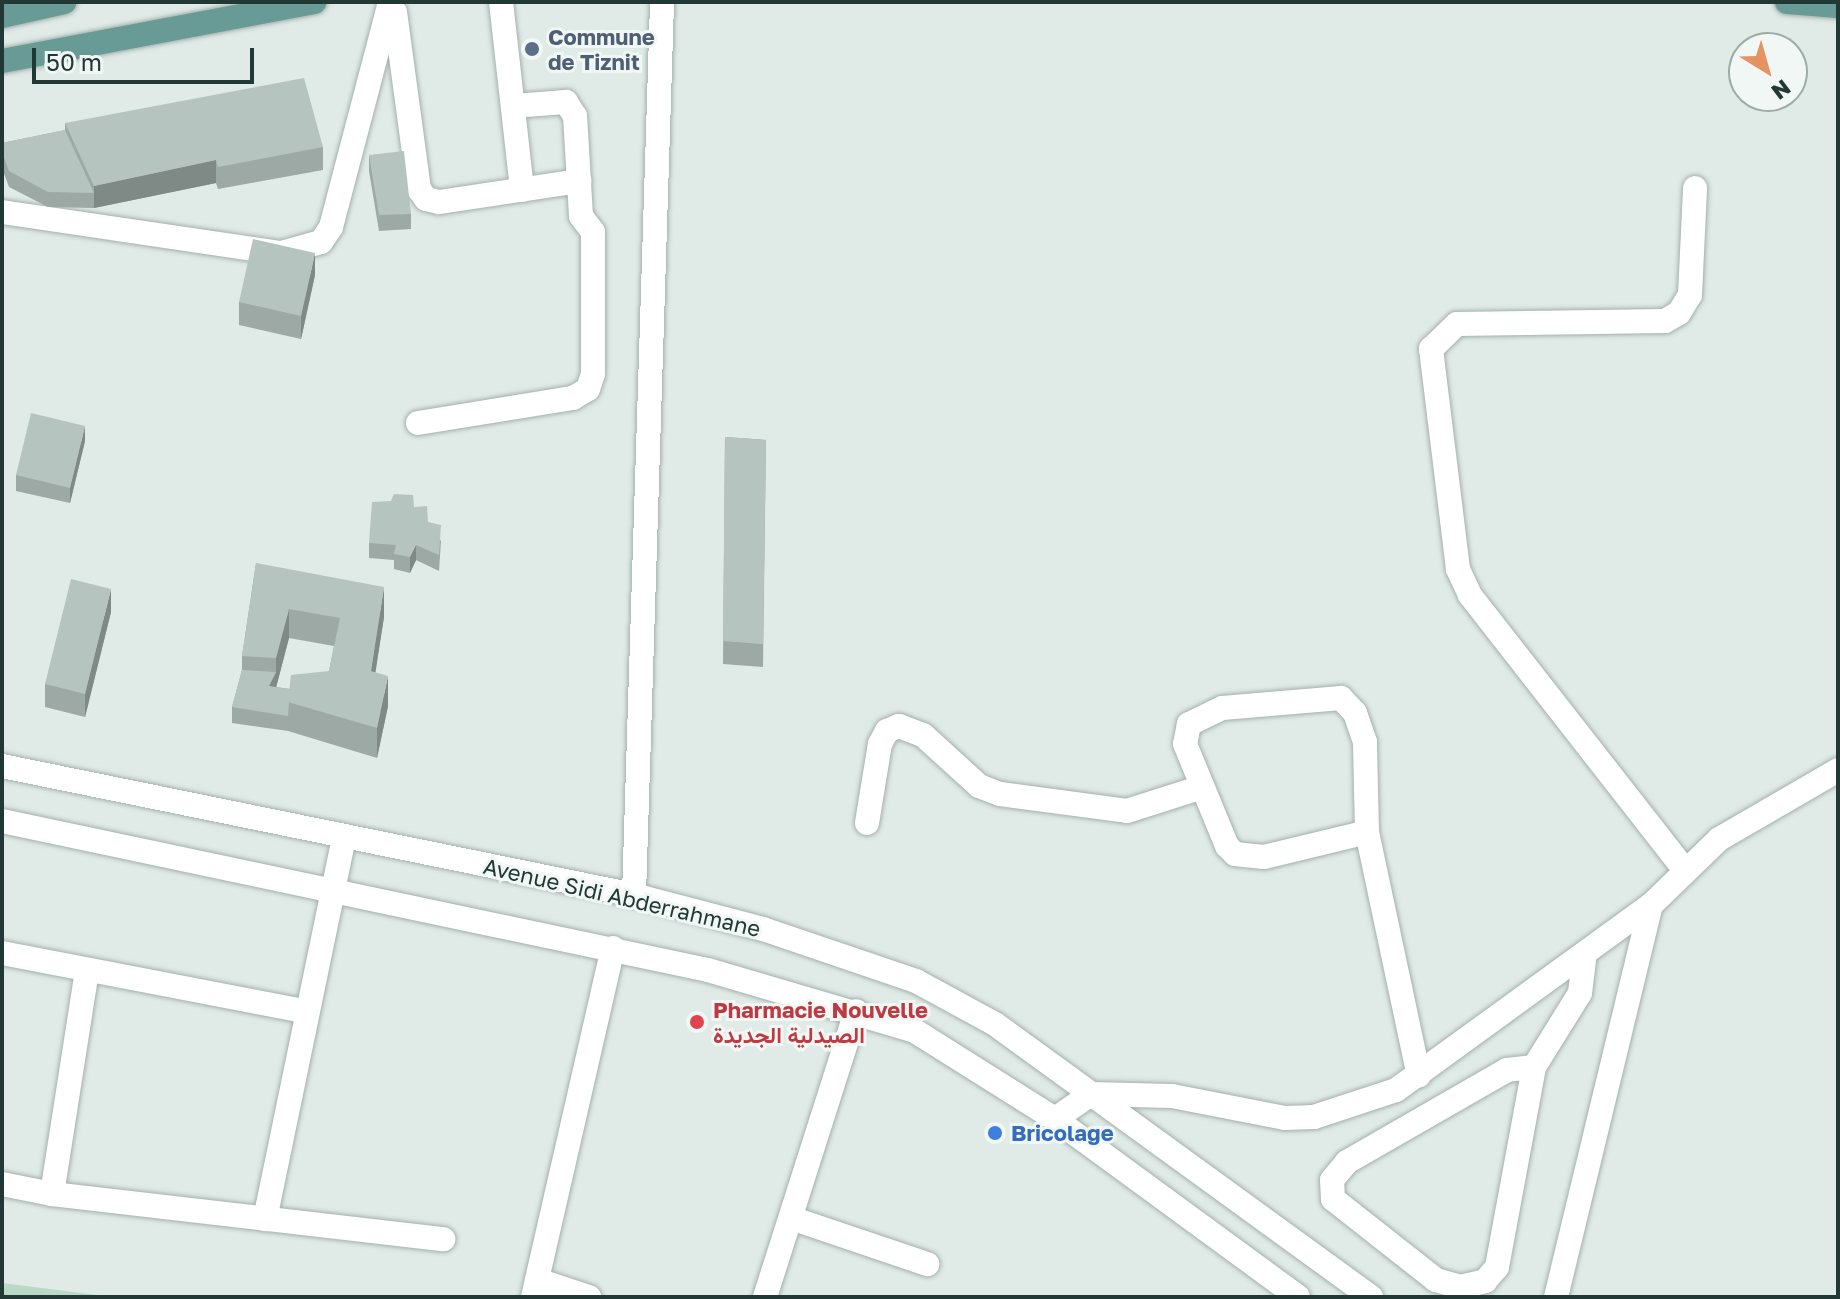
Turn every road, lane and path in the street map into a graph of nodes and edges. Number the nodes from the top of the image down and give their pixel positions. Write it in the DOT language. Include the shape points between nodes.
graph roads {
  1 [pos="64,2"];
  2 [pos="314,2"];
  3 [pos="392,2"];
  4 [pos="501,2"];
  5 [pos="662,2"];
  6 [pos="1787,2"];
  7 [pos="1838,6"];
  8 [pos="2,16"];
  9 [pos="2,61"];
  10 [pos="514,106"];
  11 [pos="579,181"];
  12 [pos="1695,188"];
  13 [pos="522,190"];
  14 [pos="2,212"];
  15 [pos="418,423"];
  16 [pos="2,766"];
  17 [pos="1838,770"];
  18 [pos="1202,787"];
  19 [pos="2,821"];
  20 [pos="867,823"];
  21 [pos="1367,832"];
  22 [pos="344,836"];
  23 [pos="1684,869"];
  24 [pos="333,890"];
  25 [pos="634,895"];
  26 [pos="1651,905"];
  27 [pos="613,948"];
  28 [pos="2,953"];
  29 [pos="1585,954"];
  30 [pos="87,971"];
  31 [pos="856,1011"];
  32 [pos="307,1012"];
  33 [pos="1534,1067"];
  34 [pos="1419,1076"];
  35 [pos="1091,1094"];
  36 [pos="1055,1119"];
  37 [pos="2,1184"];
  38 [pos="52,1194"];
  39 [pos="791,1218"];
  40 [pos="265,1219"];
  41 [pos="443,1239"];
  42 [pos="927,1264"];
  43 [pos="535,1288"];
  44 [pos="589,1297"];
  45 [pos="765,1297"];
  46 [pos="1298,1297"];
  47 [pos="1371,1297"];
  48 [pos="1556,1297"];
  1 -- 8 [label="main road"];
  2 -- 9 [label="main road"];
  3 -- 13 [label="street" via="419,189 426,199 439,202"];
  3 -- 14 [label="street" via="331,227 321,242 281,253"];
  4 -- 10 [label="street"];
  5 -- 25 [label="street"];
  6 -- 7 [label="main road"];
  10 -- 11 [label="street" via="566,102 571,107"];
  10 -- 13 [label="street"];
  11 -- 13 [label="street"];
  11 -- 15 [label="street" via="581,216 593,232 593,374 588,389 573,398"];
  12 -- 23 [label="street" via="1690,295 1679,313 1665,321 1457,324 1431,349 1458,569 1470,595"];
  16 -- 22 [label="street, Avenue Sidi Abderrahmane"];
  17 -- 23 [label="street" via="1719,839"];
  18 -- 20 [label="street" via="1127,811 1000,794 979,786 923,735 899,726 887,731 880,744"];
  18 -- 21 [label="street" via="1227,846 1242,858"];
  18 -- 21 [label="street" via="1184,738 1195,719 1222,708 1335,696 1350,704 1361,725"];
  19 -- 24 [label="street"];
  21 -- 34 [label="street"];
  22 -- 24 [label="street"];
  22 -- 25 [label="street, Avenue Sidi Abderrahmane"];
  23 -- 26 [label="street"];
  24 -- 27 [label="street"];
  24 -- 32 [label="street"];
  25 -- 35 [label="street, Avenue Sidi Abderrahmane" via="763,929 916,981 995,1024"];
  26 -- 29 [label="street"];
  26 -- 48 [label="street"];
  27 -- 31 [label="street"];
  27 -- 43 [label="street"];
  28 -- 30 [label="street"];
  29 -- 33 [label="street" via="1580,993"];
  29 -- 34 [label="street"];
  30 -- 32 [label="street"];
  30 -- 38 [label="street"];
  31 -- 36 [label="street" via="940,1044"];
  31 -- 39 [label="street"];
  32 -- 40 [label="street"];
  33 -- 33 [label="street" via="1507,1070 1347,1162 1332,1180 1333,1199 1436,1280 1460,1287 1485,1281 1497,1267"];
  34 -- 35 [label="street" via="1396,1090 1314,1117 1285,1118 1148,1093"];
  35 -- 36 [label="street"];
  35 -- 47 [label="street, Avenue Sidi Abderrahmane"];
  36 -- 46 [label="street"];
  37 -- 38 [label="street"];
  38 -- 40 [label="street"];
  39 -- 42 [label="street"];
  39 -- 45 [label="street"];
  40 -- 41 [label="street"];
  43 -- 44 [label="street"];
}
